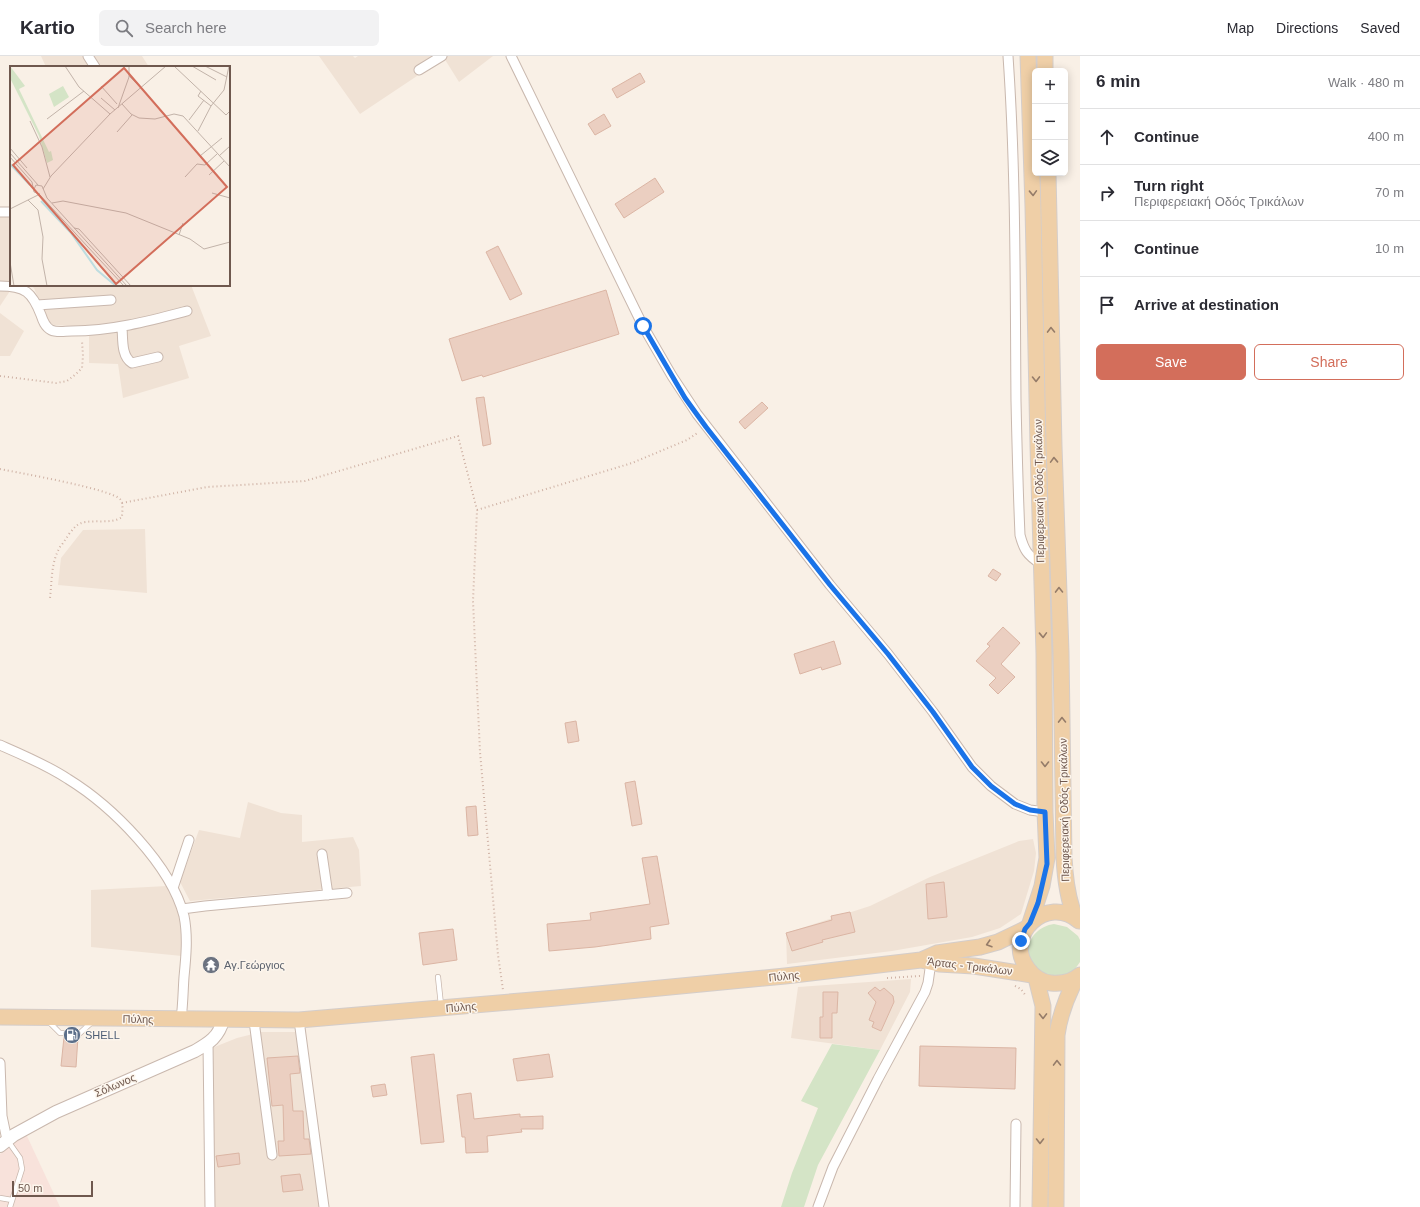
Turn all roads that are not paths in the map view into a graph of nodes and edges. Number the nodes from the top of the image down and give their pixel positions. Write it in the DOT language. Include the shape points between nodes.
graph roads {
  1 [pos="88,56"];
  2 [pos="442,56"];
  3 [pos="510,56"];
  4 [pos="1008,56"];
  5 [pos="1028,56"];
  6 [pos="1045,56"];
  7 [pos="94,66"];
  8 [pos="1045,68"];
  9 [pos="419,70"];
  10 [pos="1048,176"];
  11 [pos="0,286"];
  12 [pos="111,300"];
  13 [pos="37,305"];
  14 [pos="187,311"];
  15 [pos="122,327"];
  16 [pos="158,357"];
  17 [pos="1040,564"];
  18 [pos="0,745"];
  19 [pos="1045,812"];
  20 [pos="189,840"];
  21 [pos="322,854"];
  22 [pos="173,888"];
  23 [pos="347,893"];
  24 [pos="328,895"];
  25 [pos="182,909"];
  26 [pos="1077,919"];
  27 [pos="1028,926"];
  28 [pos="927,966"];
  29 [pos="1034,976"];
  30 [pos="1079,976"];
  31 [pos="438,978"];
  32 [pos="441,1008"];
  33 [pos="0,1017"];
  34 [pos="182,1019"];
  35 [pos="223,1020"];
  36 [pos="300,1020"];
  37 [pos="254,1021"];
  38 [pos="208,1043"];
  39 [pos="0,1063"];
  40 [pos="1016,1124"];
  41 [pos="4,1143"];
  42 [pos="272,1155"];
  43 [pos="0,1198"];
  44 [pos="12,1200"];
  45 [pos="10,1207"];
  46 [pos="210,1207"];
  47 [pos="324,1207"];
  48 [pos="818,1207"];
  49 [pos="1015,1207"];
  50 [pos="1040,1207"];
  51 [pos="1056,1207"];
  1 -- 7 [label="street"];
  2 -- 9 [label="street"];
  3 -- 19 [label="street" via="643,326 685,398 830,585 888,654 972,767 991,786 1015,804"];
  4 -- 17 [label="street" via="1013,153 1020,535 1023,548"];
  5 -- 17 [label="main road, Περιφερειακή Οδός Τρικάλων, one-way"];
  6 -- 8 [label="main road"];
  26 -- 10 [label="main road, Περιφερειακή Οδός Τρικάλων, one-way" via="1069,901 1065,868"];
  11 -- 13 [label="street" via="17,287 26,291"];
  12 -- 13 [label="street"];
  13 -- 15 [label="street" via="47,327 58,332"];
  14 -- 15 [label="street"];
  15 -- 16 [label="street" via="125,355 128,360 132,363"];
  17 -- 19 [label="main road, Περιφερειακή Οδός Τρικάλων, one-way" via="1044,654"];
  18 -- 22 [label="street" via="54,770 98,802 135,837"];
  19 -- 27 [label="main road, Περιφερειακή Οδός Τρικάλων" via="1047,864 1038,903"];
  20 -- 22 [label="street"];
  21 -- 24 [label="street"];
  22 -- 25 [label="street"];
  23 -- 24 [label="street"];
  24 -- 25 [label="street"];
  25 -- 34 [label="street" via="186,941"];
  26 -- 27 [label="main road, Άρτας - Τρικάλων" via="1064,912 1051,912 1040,916"];
  27 -- 28 [label="main road, Άρτας - Τρικάλων, one-way" via="998,942 937,953"];
  27 -- 29 [label="main road, Περιφερειακή Οδός Τρικάλων" via="1021,941 1021,953 1024,965"];
  28 -- 29 [label="main road, Άρτας - Τρικάλων" via="974,966"];
  28 -- 32 [label="main road, Πύλης" via="785,976"];
  28 -- 48 [label="street" via="925,992 833,1167"];
  29 -- 30 [label="main road, Άρτας - Τρικάλων" via="1057,984"];
  29 -- 50 [label="main road, one-way" via="1043,1006"];
  51 -- 30 [label="main road, one-way" via="1057,1035 1061,1011"];
  31 -- 32 [label="lane"];
  32 -- 36 [label="main road, Πύλης"];
  33 -- 34 [label="main road, Πύλης"];
  34 -- 35 [label="main road, Πύλης"];
  35 -- 37 [label="main road, Πύλης"];
  35 -- 38 [label="street, Σόλωνος" via="221,1029"];
  36 -- 37 [label="main road, Πύλης"];
  36 -- 47 [label="street"];
  37 -- 42 [label="street"];
  38 -- 41 [label="street, Σόλωνος" via="195,1052 82,1099 14,1135"];
  38 -- 46 [label="street"];
  39 -- 41 [label="street"];
  40 -- 49 [label="street"];
  41 -- 44 [label="lane" via="20,1158 22,1169"];
  43 -- 44 [label="lane"];
  44 -- 45 [label="lane"];
}
